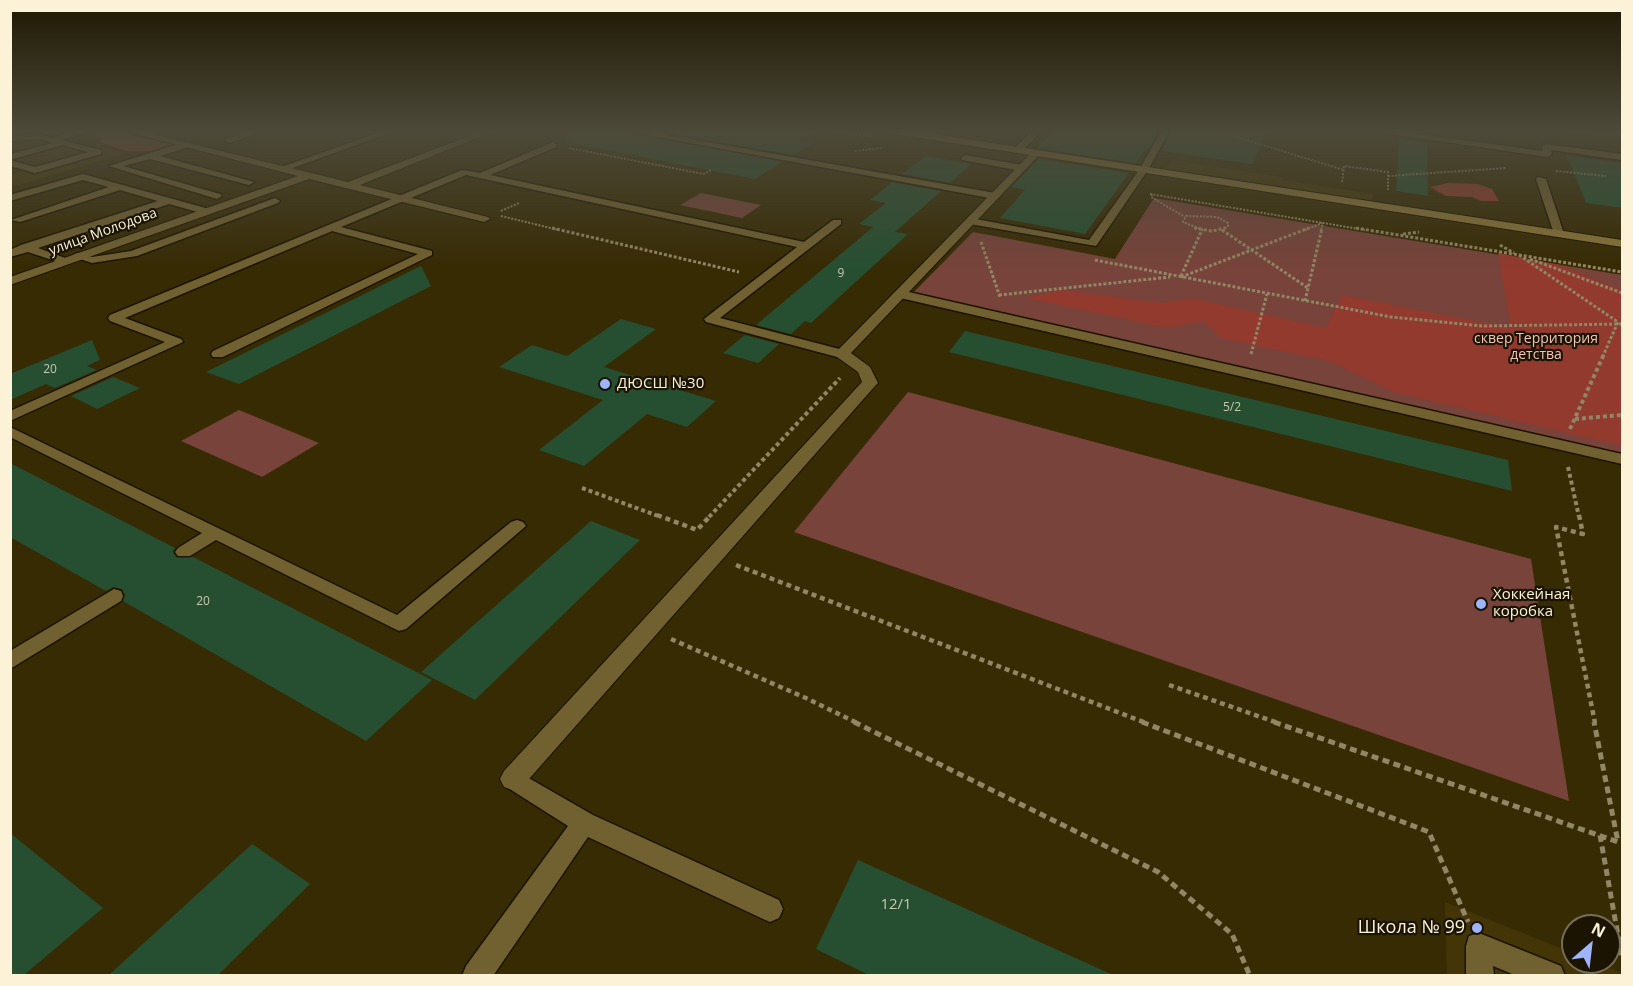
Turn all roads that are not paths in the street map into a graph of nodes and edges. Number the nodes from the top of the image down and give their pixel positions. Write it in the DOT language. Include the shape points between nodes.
graph roads {
  1 [pos="148,176"];
  2 [pos="226,176"];
  3 [pos="307,176"];
  4 [pos="374,176"];
  5 [pos="455,176"];
  6 [pos="482,176"];
  7 [pos="881,176"];
  8 [pos="1014,176"];
  9 [pos="1139,176"];
  10 [pos="1182,176"];
  11 [pos="1541,179"];
  12 [pos="249,182"];
  13 [pos="348,186"];
  14 [pos="120,187"];
  15 [pos="217,196"];
  16 [pos="995,196"];
  17 [pos="10,198"];
  18 [pos="401,199"];
  19 [pos="168,201"];
  20 [pos="275,201"];
  21 [pos="205,211"];
  22 [pos="484,219"];
  23 [pos="16,220"];
  24 [pos="970,221"];
  25 [pos="837,222"];
  26 [pos="332,228"];
  27 [pos="1558,234"];
  28 [pos="10,242"];
  29 [pos="1623,244"];
  30 [pos="806,246"];
  31 [pos="28,248"];
  32 [pos="10,254"];
  33 [pos="77,256"];
  34 [pos="64,261"];
  35 [pos="10,281"];
  36 [pos="900,294"];
  37 [pos="218,354"];
  38 [pos="849,358"];
  39 [pos="10,417"];
  40 [pos="10,432"];
  41 [pos="1623,459"];
  42 [pos="517,526"];
  43 [pos="215,533"];
  44 [pos="184,552"];
  45 [pos="114,596"];
  46 [pos="10,661"];
  47 [pos="513,779"];
  48 [pos="584,823"];
  49 [pos="770,909"];
  50 [pos="476,975"];
  51 [pos="1480,975"];
  52 [pos="1551,975"];
  1 -- 15 [label="lane"];
  2 -- 12 [label="lane"];
  3 -- 13 [label="street"];
  3 -- 21 [label="street, улица Молодова"];
  4 -- 13 [label="street"];
  5 -- 18 [label="lane"];
  6 -- 30 [label="lane"];
  7 -- 16 [label="lane"];
  8 -- 16 [label="street"];
  9 -- 24 [label="lane" via="1092,244"];
  10 -- 27 [label="main road"];
  11 -- 27 [label="lane"];
  13 -- 18 [label="street"];
  14 -- 17 [label="lane" via="83,177"];
  14 -- 19 [label="lane"];
  14 -- 23 [label="lane"];
  16 -- 24 [label="street"];
  18 -- 22 [label="street"];
  18 -- 26 [label="lane"];
  19 -- 21 [label="lane"];
  19 -- 31 [label="lane"];
  20 -- 33 [label="lane" via="133,254 92,260"];
  21 -- 33 [label="street, улица Молодова"];
  24 -- 36 [label="street"];
  25 -- 30 [label="lane"];
  26 -- 37 [label="lane" via="428,253"];
  26 -- 39 [label="lane" via="114,318 176,342"];
  27 -- 29 [label="main road"];
  28 -- 31 [label="lane"];
  30 -- 38 [label="lane" via="710,319"];
  31 -- 32 [label="lane"];
  31 -- 34 [label="lane"];
  33 -- 34 [label="street, улица Молодова"];
  34 -- 35 [label="street, улица Молодова"];
  36 -- 38 [label="street"];
  36 -- 41 [label="lane"];
  38 -- 47 [label="street" via="865,370 870,383"];
  40 -- 43 [label="lane"];
  42 -- 43 [label="lane" via="399,624"];
  43 -- 44 [label="lane"];
  45 -- 46 [label="lane"];
  47 -- 48 [label="lane"];
  48 -- 49 [label="lane"];
  48 -- 50 [label="lane"];
  51 -- 52 [label="lane" via="1479,946"];
}
